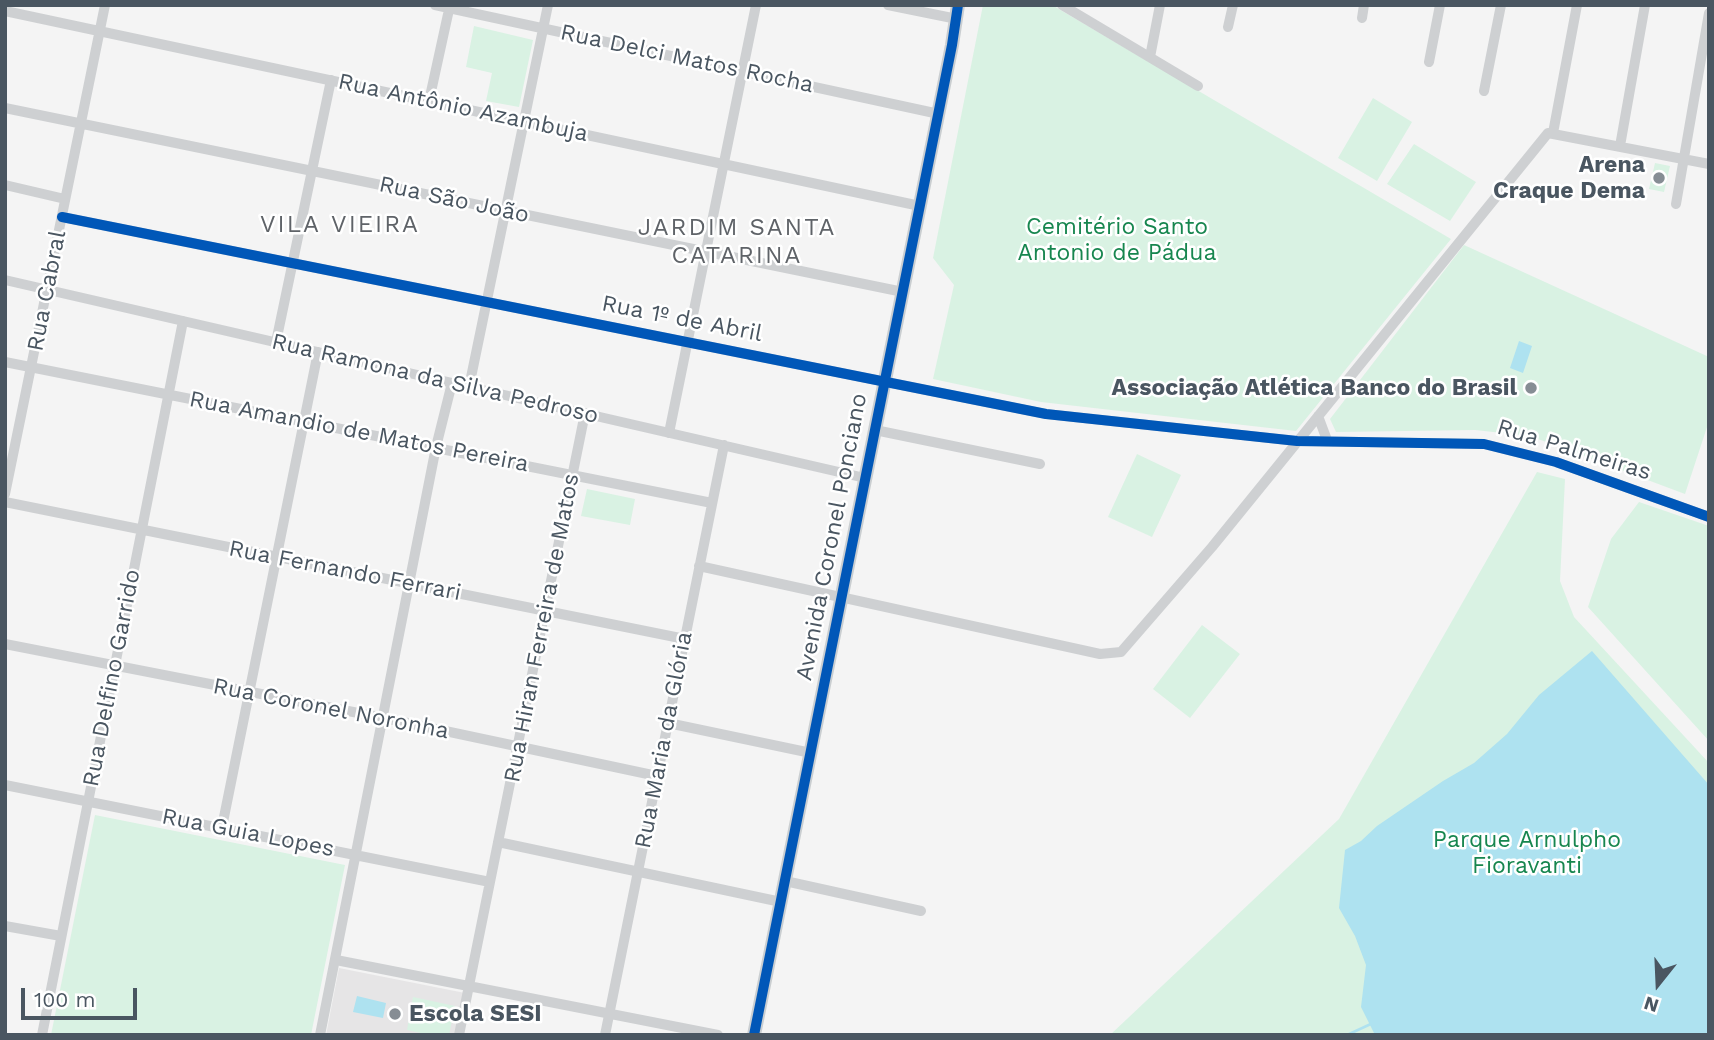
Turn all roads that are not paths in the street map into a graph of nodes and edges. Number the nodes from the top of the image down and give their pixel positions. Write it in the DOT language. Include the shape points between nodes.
graph roads {
  1 [pos="105,5"];
  2 [pos="435,5"];
  3 [pos="548,5"];
  4 [pos="755,5"];
  5 [pos="887,5"];
  6 [pos="1062,5"];
  7 [pos="1160,5"];
  8 [pos="1233,5"];
  9 [pos="1364,5"];
  10 [pos="1440,5"];
  11 [pos="1501,5"];
  12 [pos="1577,5"];
  13 [pos="1645,5"];
  14 [pos="449,7"];
  15 [pos="5,11"];
  16 [pos="958,12"];
  17 [pos="1709,13"];
  18 [pos="1362,18"];
  19 [pos="1228,26"];
  20 [pos="543,29"];
  21 [pos="99,31"];
  22 [pos="1150,57"];
  23 [pos="1429,62"];
  24 [pos="742,71"];
  25 [pos="331,80"];
  26 [pos="1198,86"];
  27 [pos="1484,91"];
  28 [pos="429,101"];
  29 [pos="5,108"];
  30 [pos="939,114"];
  31 [pos="524,122"];
  32 [pos="81,124"];
  33 [pos="1553,133"];
  34 [pos="1620,146"];
  35 [pos="1684,159"];
  36 [pos="723,164"];
  37 [pos="1709,164"];
  38 [pos="312,171"];
  39 [pos="5,185"];
  40 [pos="65,199"];
  41 [pos="1676,204"];
  42 [pos="920,206"];
  43 [pos="505,211"];
  44 [pos="62,217"];
  45 [pos="705,252"];
  46 [pos="293,263"];
  47 [pos="5,280"];
  48 [pos="47,289"];
  49 [pos="903,292"];
  50 [pos="486,302"];
  51 [pos="183,321"];
  52 [pos="276,342"];
  53 [pos="687,342"];
  54 [pos="318,352"];
  55 [pos="5,362"];
  56 [pos="31,367"];
  57 [pos="885,381"];
  58 [pos="452,383"];
  59 [pos="469,387"];
  60 [pos="169,394"];
  61 [pos="585,413"];
  62 [pos="1318,416"];
  63 [pos="304,422"];
  64 [pos="875,430"];
  65 [pos="668,433"];
  66 [pos="1327,440"];
  67 [pos="1297,441"];
  68 [pos="723,445"];
  69 [pos="436,447"];
  70 [pos="1040,464"];
  71 [pos="573,475"];
  72 [pos="865,478"];
  73 [pos="5,494"];
  74 [pos="5,502"];
  75 [pos="712,503"];
  76 [pos="1709,517"];
  77 [pos="142,530"];
  78 [pos="276,558"];
  79 [pos="699,566"];
  80 [pos="411,584"];
  81 [pos="841,598"];
  82 [pos="545,610"];
  83 [pos="685,639"];
  84 [pos="5,644"];
  85 [pos="115,667"];
  86 [pos="249,692"];
  87 [pos="384,718"];
  88 [pos="667,723"];
  89 [pos="518,746"];
  90 [pos="811,753"];
  91 [pos="657,776"];
  92 [pos="5,785"];
  93 [pos="88,802"];
  94 [pos="222,827"];
  95 [pos="498,842"];
  96 [pos="356,855"];
  97 [pos="638,872"];
  98 [pos="785,881"];
  99 [pos="490,882"];
  100 [pos="781,902"];
  101 [pos="921,911"];
  102 [pos="5,926"];
  103 [pos="61,936"];
  104 [pos="336,960"];
  105 [pos="469,986"];
  106 [pos="609,1014"];
  107 [pos="42,1035"];
  108 [pos="320,1035"];
  109 [pos="459,1035"];
  110 [pos="605,1035"];
  111 [pos="718,1035"];
  112 [pos="754,1035"];
  1 -- 21 [label="street, Rua Cabral"];
  2 -- 14 [label="street, Rua Delci Matos Rocha"];
  3 -- 20 [label="street"];
  4 -- 24 [label="street"];
  5 -- 16 [label="street"];
  6 -- 22 [label="street"];
  7 -- 22 [label="street"];
  8 -- 19 [label="street"];
  9 -- 18 [label="street"];
  10 -- 23 [label="street"];
  11 -- 27 [label="street"];
  12 -- 33 [label="street"];
  13 -- 34 [label="street"];
  14 -- 20 [label="street, Rua Delci Matos Rocha"];
  14 -- 28 [label="street"];
  15 -- 21 [label="street, Rua Antônio Azambuja"];
  16 -- 30 [label="main road, Avenida Coronel Ponciano"];
  17 -- 35 [label="street"];
  20 -- 24 [label="street, Rua Delci Matos Rocha"];
  20 -- 31 [label="street"];
  21 -- 25 [label="street, Rua Antônio Azambuja"];
  21 -- 32 [label="street, Rua Cabral"];
  22 -- 26 [label="street"];
  24 -- 30 [label="street, Rua Delci Matos Rocha"];
  24 -- 36 [label="street"];
  25 -- 28 [label="street, Rua Antônio Azambuja"];
  25 -- 38 [label="street"];
  28 -- 31 [label="street, Rua Antônio Azambuja"];
  29 -- 32 [label="street, Rua São João"];
  30 -- 42 [label="main road, Avenida Coronel Ponciano"];
  31 -- 36 [label="street, Rua Antônio Azambuja"];
  31 -- 43 [label="street"];
  32 -- 38 [label="street, Rua São João"];
  32 -- 40 [label="street, Rua Cabral"];
  33 -- 34 [label="street"];
  33 -- 62 [label="street" via="1548,133"];
  34 -- 35 [label="street"];
  35 -- 37 [label="street"];
  35 -- 41 [label="street"];
  36 -- 42 [label="street, Rua Antônio Azambuja"];
  36 -- 45 [label="street"];
  38 -- 43 [label="street, Rua São João"];
  38 -- 46 [label="street"];
  39 -- 40 [label="street"];
  40 -- 44 [label="street, Rua Cabral"];
  42 -- 49 [label="main road, Avenida Coronel Ponciano"];
  43 -- 45 [label="street, Rua São João"];
  43 -- 50 [label="street"];
  44 -- 46 [label="street, Rua 1º de Abril"];
  44 -- 48 [label="street, Rua Cabral"];
  45 -- 49 [label="street, Rua São João"];
  45 -- 53 [label="street"];
  46 -- 50 [label="street, Rua 1º de Abril"];
  46 -- 52 [label="street"];
  47 -- 48 [label="street, Rua Ramona da Silva Pedroso"];
  48 -- 51 [label="street, Rua Ramona da Silva Pedroso"];
  48 -- 56 [label="street, Rua Cabral"];
  49 -- 57 [label="main road, Avenida Coronel Ponciano"];
  50 -- 53 [label="street, Rua 1º de Abril"];
  50 -- 59 [label="street"];
  51 -- 52 [label="street, Rua Ramona da Silva Pedroso"];
  51 -- 60 [label="street, Rua Delfino Garrido"];
  52 -- 54 [label="street, Rua Ramona da Silva Pedroso"];
  53 -- 57 [label="street, Rua 1º de Abril"];
  53 -- 65 [label="street"];
  54 -- 58 [label="street, Rua Ramona da Silva Pedroso"];
  54 -- 63 [label="street"];
  55 -- 56 [label="street, Rua Amandio de Matos Pereira"];
  56 -- 60 [label="street, Rua Amandio de Matos Pereira"];
  56 -- 73 [label="street, Rua Cabral"];
  57 -- 64 [label="main road, Avenida Coronel Ponciano"];
  57 -- 67 [label="street, Rua 1º de Abril" via="1046,414"];
  58 -- 59 [label="street, Rua Ramona da Silva Pedroso"];
  58 -- 69 [label="street"];
  59 -- 61 [label="street, Rua Ramona da Silva Pedroso"];
  60 -- 63 [label="street, Rua Amandio de Matos Pereira"];
  60 -- 77 [label="street, Rua Delfino Garrido"];
  61 -- 65 [label="street, Rua Ramona da Silva Pedroso"];
  61 -- 71 [label="street, Rua Hiran Ferreira de Matos"];
  62 -- 66 [label="street"];
  62 -- 67 [label="street"];
  63 -- 69 [label="street, Rua Amandio de Matos Pereira"];
  63 -- 78 [label="street"];
  64 -- 70 [label="street"];
  64 -- 72 [label="main road, Avenida Coronel Ponciano"];
  65 -- 68 [label="street, Rua Ramona da Silva Pedroso"];
  66 -- 67 [label="street, Rua Palmeiras"];
  66 -- 76 [label="street, Rua Palmeiras" via="1484,444 1514,450"];
  67 -- 81 [label="street" via="1121,652 1100,654"];
  68 -- 72 [label="street, Rua Ramona da Silva Pedroso"];
  68 -- 75 [label="street, Rua Maria da Glória"];
  69 -- 71 [label="street, Rua Amandio de Matos Pereira"];
  69 -- 80 [label="street"];
  71 -- 75 [label="street, Rua Amandio de Matos Pereira"];
  71 -- 82 [label="street, Rua Hiran Ferreira de Matos"];
  72 -- 81 [label="main road, Avenida Coronel Ponciano"];
  74 -- 77 [label="street, Rua Fernando Ferrari"];
  75 -- 79 [label="street, Rua Maria da Glória"];
  77 -- 78 [label="street, Rua Fernando Ferrari"];
  77 -- 85 [label="street, Rua Delfino Garrido"];
  78 -- 80 [label="street, Rua Fernando Ferrari"];
  78 -- 86 [label="street"];
  79 -- 81 [label="street"];
  79 -- 83 [label="street, Rua Maria da Glória"];
  80 -- 82 [label="street, Rua Fernando Ferrari"];
  80 -- 87 [label="street"];
  81 -- 90 [label="main road, Avenida Coronel Ponciano"];
  82 -- 83 [label="street, Rua Fernando Ferrari"];
  82 -- 89 [label="street, Rua Hiran Ferreira de Matos"];
  83 -- 88 [label="street, Rua Maria da Glória"];
  84 -- 85 [label="street, Rua Coronel Noronha"];
  85 -- 86 [label="street, Rua Coronel Noronha"];
  85 -- 93 [label="street, Rua Delfino Garrido"];
  86 -- 87 [label="street, Rua Coronel Noronha"];
  86 -- 94 [label="street"];
  87 -- 89 [label="street, Rua Coronel Noronha"];
  87 -- 96 [label="street"];
  88 -- 90 [label="street"];
  88 -- 91 [label="street, Rua Maria da Glória"];
  89 -- 91 [label="street, Rua Coronel Noronha"];
  89 -- 95 [label="street, Rua Hiran Ferreira de Matos"];
  90 -- 98 [label="main road, Avenida Coronel Ponciano"];
  91 -- 97 [label="street, Rua Maria da Glória"];
  92 -- 93 [label="street, Rua Guia Lopes"];
  93 -- 94 [label="street, Rua Guia Lopes"];
  93 -- 103 [label="street, Rua Delfino Garrido"];
  94 -- 96 [label="street, Rua Guia Lopes"];
  95 -- 97 [label="street"];
  95 -- 99 [label="street, Rua Hiran Ferreira de Matos"];
  96 -- 99 [label="street, Rua Guia Lopes"];
  96 -- 104 [label="street"];
  97 -- 100 [label="street"];
  97 -- 106 [label="street, Rua Maria da Glória"];
  98 -- 100 [label="main road, Avenida Coronel Ponciano"];
  98 -- 101 [label="street"];
  99 -- 105 [label="street, Rua Hiran Ferreira de Matos"];
  100 -- 112 [label="main road, Avenida Coronel Ponciano"];
  102 -- 103 [label="street"];
  103 -- 107 [label="street, Rua Delfino Garrido"];
  104 -- 105 [label="street"];
  104 -- 108 [label="street"];
  105 -- 106 [label="street"];
  105 -- 109 [label="street, Rua Hiran Ferreira de Matos"];
  106 -- 110 [label="street, Rua Maria da Glória"];
  106 -- 111 [label="street"];
}
